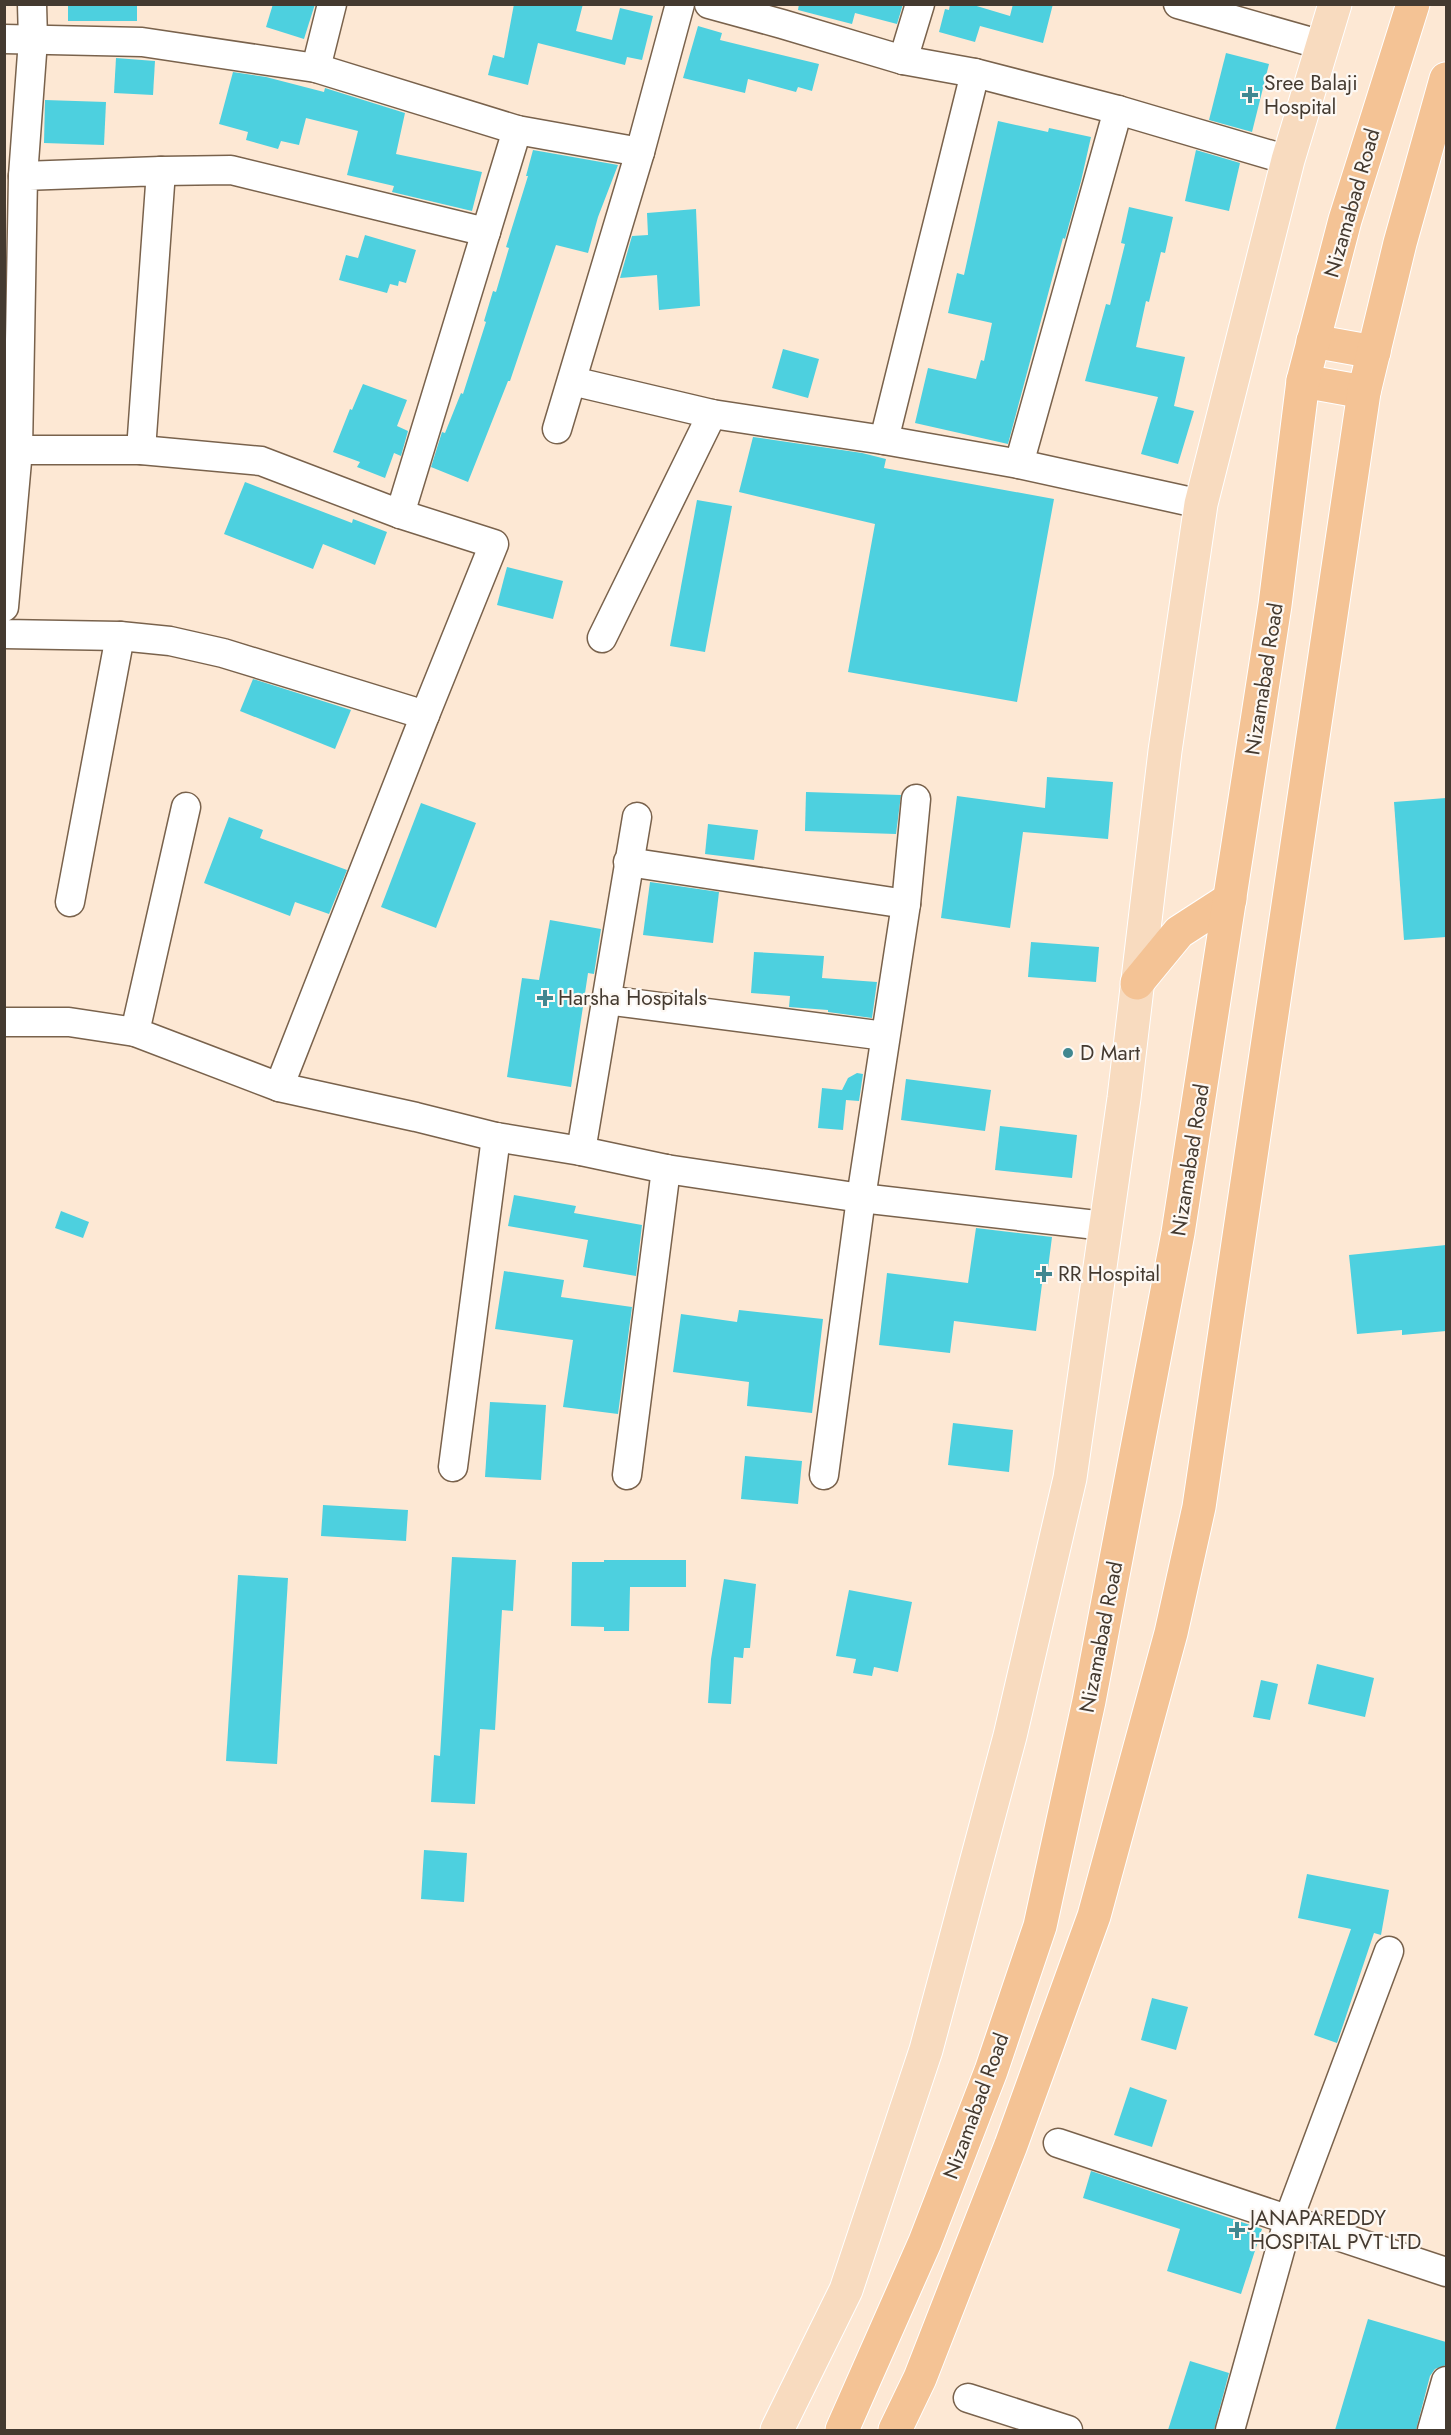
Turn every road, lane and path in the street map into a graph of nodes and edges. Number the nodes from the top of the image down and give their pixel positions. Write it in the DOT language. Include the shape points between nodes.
graph roads {
  1 [pos="32,4"];
  2 [pos="332,4"];
  3 [pos="680,4"];
  4 [pos="709,4"];
  5 [pos="920,4"];
  6 [pos="1178,4"];
  7 [pos="1335,4"];
  8 [pos="1413,4"];
  9 [pos="786,14"];
  10 [pos="4,39"];
  11 [pos="33,40"];
  12 [pos="1322,45"];
  13 [pos="903,60"];
  14 [pos="316,68"];
  15 [pos="975,73"];
  16 [pos="1446,79"];
  17 [pos="1118,110"];
  18 [pos="517,130"];
  19 [pos="640,152"];
  20 [pos="1288,160"];
  21 [pos="161,171"];
  22 [pos="23,176"];
  23 [pos="486,232"];
  24 [pos="1313,341"];
  25 [pos="1374,352"];
  26 [pos="12,378"];
  27 [pos="572,381"];
  28 [pos="1302,381"];
  29 [pos="1364,392"];
  30 [pos="712,414"];
  31 [pos="557,429"];
  32 [pos="884,440"];
  33 [pos="18,450"];
  34 [pos="141,450"];
  35 [pos="1019,464"];
  36 [pos="1201,504"];
  37 [pos="400,514"];
  38 [pos="4,607"];
  39 [pos="4,634"];
  40 [pos="120,636"];
  41 [pos="602,638"];
  42 [pos="425,715"];
  43 [pos="916,799"];
  44 [pos="186,807"];
  45 [pos="637,817"];
  46 [pos="628,862"];
  47 [pos="1230,899"];
  48 [pos="70,902"];
  49 [pos="906,904"];
  50 [pos="1137,983"];
  51 [pos="606,1000"];
  52 [pos="4,1022"];
  53 [pos="135,1032"];
  54 [pos="885,1036"];
  55 [pos="279,1087"];
  56 [pos="496,1137"];
  57 [pos="581,1151"];
  58 [pos="666,1169"];
  59 [pos="861,1198"];
  60 [pos="1105,1226"];
  61 [pos="453,1467"];
  62 [pos="627,1475"];
  63 [pos="824,1475"];
  64 [pos="1389,1951"];
  65 [pos="1058,2143"];
  66 [pos="1289,2218"];
  67 [pos="1446,2272"];
  68 [pos="1446,2381"];
  69 [pos="968,2398"];
  70 [pos="777,2430"];
  71 [pos="842,2430"];
  72 [pos="895,2430"];
  73 [pos="1068,2430"];
  74 [pos="1230,2430"];
  75 [pos="1432,2430"];
  1 -- 11 [label="street"];
  2 -- 14 [label="street"];
  3 -- 19 [label="street"];
  4 -- 9 [label="street"];
  5 -- 13 [label="street"];
  6 -- 12 [label="street"];
  7 -- 12 [label="main road"];
  8 -- 24 [label="highway, Nizamabad Road" via="1345,220"];
  9 -- 13 [label="street"];
  10 -- 11 [label="street"];
  11 -- 14 [label="street" via="142,42"];
  11 -- 22 [label="street"];
  12 -- 20 [label="main road"];
  13 -- 15 [label="street"];
  14 -- 18 [label="street"];
  15 -- 17 [label="street"];
  15 -- 32 [label="street"];
  16 -- 25 [label="highway"];
  17 -- 20 [label="street"];
  17 -- 35 [label="street"];
  18 -- 19 [label="street"];
  18 -- 23 [label="street"];
  19 -- 27 [label="street"];
  20 -- 36 [label="main road"];
  21 -- 22 [label="street"];
  21 -- 23 [label="street" via="231,170"];
  21 -- 34 [label="street"];
  22 -- 26 [label="street"];
  23 -- 37 [label="street"];
  24 -- 25 [label="highway"];
  24 -- 28 [label="highway, Nizamabad Road"];
  25 -- 29 [label="highway"];
  26 -- 33 [label="street"];
  27 -- 30 [label="street"];
  27 -- 31 [label="street"];
  28 -- 29 [label="highway"];
  28 -- 47 [label="highway, Nizamabad Road" via="1275,605"];
  29 -- 72 [label="highway" via="1199,1507 1173,1622 1094,1916 968,2256"];
  30 -- 32 [label="street"];
  30 -- 41 [label="street"];
  32 -- 35 [label="street"];
  33 -- 34 [label="street"];
  33 -- 38 [label="street"];
  34 -- 37 [label="street" via="261,461"];
  35 -- 36 [label="street"];
  36 -- 50 [label="main road"];
  37 -- 42 [label="street" via="494,544"];
  39 -- 40 [label="street"];
  40 -- 42 [label="street" via="170,641 223,653"];
  40 -- 48 [label="street"];
  42 -- 55 [label="street"];
  43 -- 49 [label="street"];
  44 -- 53 [label="street"];
  45 -- 46 [label="street"];
  46 -- 49 [label="street"];
  46 -- 51 [label="street"];
  47 -- 50 [label="highway" via="1179,932"];
  47 -- 71 [label="highway, Nizamabad Road" via="1178,1233 1089,1701 1040,1926 991,2071 925,2242"];
  49 -- 54 [label="street"];
  50 -- 60 [label="main road"];
  51 -- 54 [label="street"];
  51 -- 57 [label="street"];
  52 -- 53 [label="street" via="69,1022"];
  53 -- 55 [label="street"];
  54 -- 59 [label="street"];
  55 -- 56 [label="street"];
  56 -- 57 [label="street"];
  56 -- 61 [label="street"];
  57 -- 58 [label="street"];
  58 -- 59 [label="street"];
  58 -- 62 [label="street"];
  59 -- 60 [label="street"];
  59 -- 63 [label="street"];
  60 -- 70 [label="main road" via="1070,1478 968,1899 926,2050 846,2290"];
  64 -- 66 [label="street"];
  65 -- 66 [label="street"];
  66 -- 67 [label="street"];
  66 -- 74 [label="street"];
  68 -- 75 [label="street"];
  69 -- 73 [label="street"];
}
